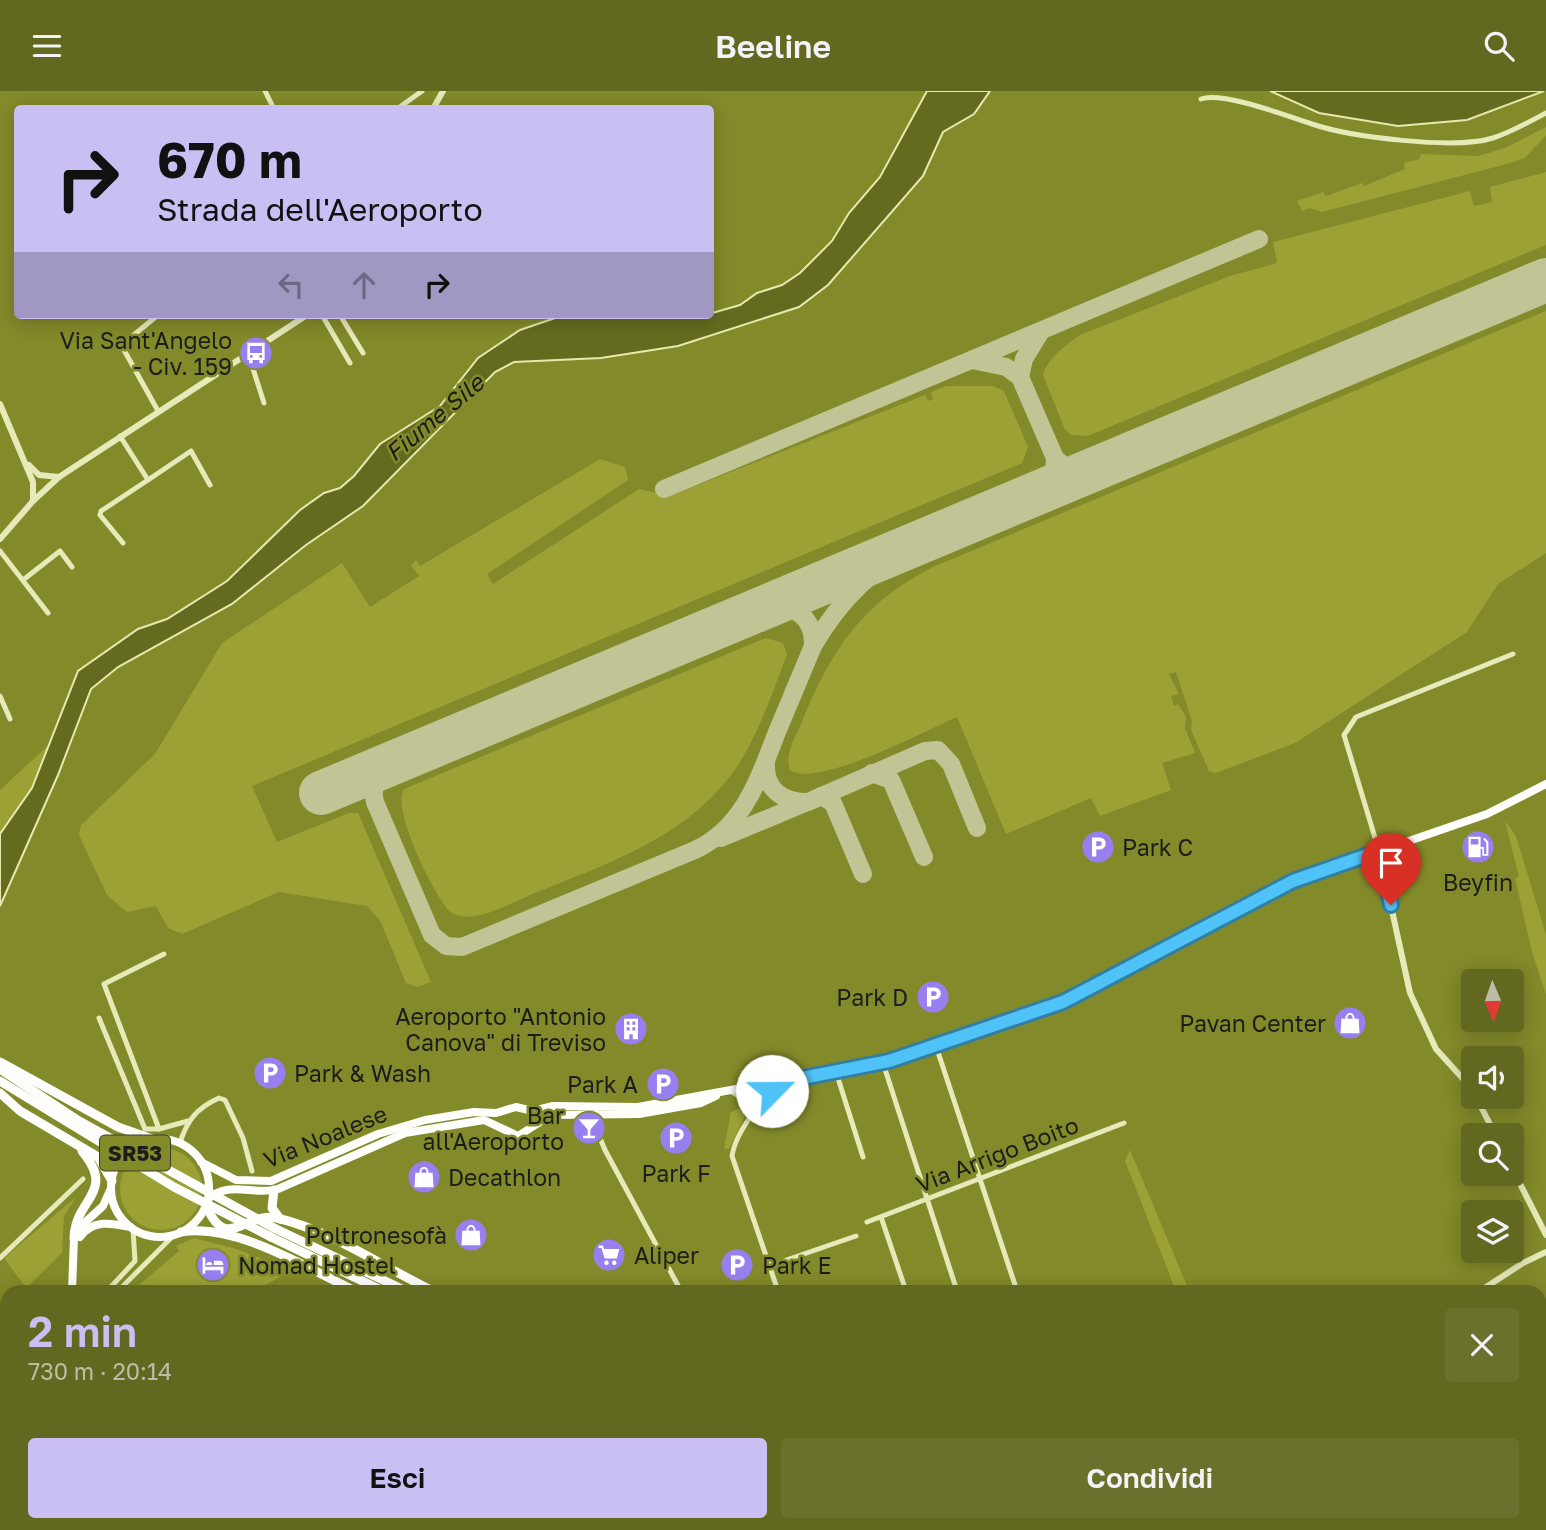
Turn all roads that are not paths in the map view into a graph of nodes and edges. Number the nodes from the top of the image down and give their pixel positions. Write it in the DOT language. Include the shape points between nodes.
graph roads {
  1 [pos="422,91"];
  2 [pos="1232,93"];
  3 [pos="1201,99"];
  4 [pos="403,105"];
  5 [pos="1546,113"];
  6 [pos="153,319"];
  7 [pos="301,319"];
  8 [pos="324,319"];
  9 [pos="342,319"];
  10 [pos="248,353"];
  11 [pos="363,353"];
  12 [pos="350,363"];
  13 [pos="264,403"];
  14 [pos="0,404"];
  15 [pos="158,411"];
  16 [pos="120,436"];
  17 [pos="24,457"];
  18 [pos="36,474"];
  19 [pos="59,477"];
  20 [pos="148,480"];
  21 [pos="33,482"];
  22 [pos="210,485"];
  23 [pos="45,489"];
  24 [pos="33,501"];
  25 [pos="0,538"];
  26 [pos="123,543"];
  27 [pos="0,551"];
  28 [pos="72,567"];
  29 [pos="23,580"];
  30 [pos="48,614"];
  31 [pos="1513,654"];
  32 [pos="0,696"];
  33 [pos="9,719"];
  34 [pos="1546,784"];
  35 [pos="1379,851"];
  36 [pos="164,954"];
  37 [pos="99,1018"];
  38 [pos="936,1046"];
  39 [pos="0,1062"];
  40 [pos="883,1063"];
  41 [pos="0,1069"];
  42 [pos="836,1072"];
  43 [pos="1461,1077"];
  44 [pos="0,1081"];
  45 [pos="782,1082"];
  46 [pos="755,1087"];
  47 [pos="732,1092"];
  48 [pos="0,1093"];
  49 [pos="756,1105"];
  50 [pos="509,1110"];
  51 [pos="527,1110"];
  52 [pos="596,1111"];
  53 [pos="188,1121"];
  54 [pos="1124,1123"];
  55 [pos="531,1126"];
  56 [pos="159,1129"];
  57 [pos="506,1130"];
  58 [pos="155,1140"];
  59 [pos="180,1143"];
  60 [pos="78,1147"];
  61 [pos="863,1157"];
  62 [pos="201,1162"];
  63 [pos="252,1171"];
  64 [pos="83,1179"];
  65 [pos="979,1179"];
  66 [pos="112,1184"];
  67 [pos="1521,1186"];
  68 [pos="274,1190"];
  69 [pos="927,1200"];
  70 [pos="207,1202"];
  71 [pos="881,1217"];
  72 [pos="280,1219"];
  73 [pos="867,1222"];
  74 [pos="132,1228"];
  75 [pos="273,1233"];
  76 [pos="177,1234"];
  77 [pos="1546,1235"];
  78 [pos="856,1236"];
  79 [pos="74,1238"];
  80 [pos="1546,1252"];
  81 [pos="0,1258"];
  82 [pos="769,1266"];
  83 [pos="74,1285"];
  84 [pos="74,1285"];
  85 [pos="113,1285"];
  86 [pos="124,1285"];
  87 [pos="344,1285"];
  88 [pos="372,1285"];
  89 [pos="392,1285"];
  90 [pos="421,1285"];
  91 [pos="678,1285"];
  92 [pos="776,1285"];
  93 [pos="904,1285"];
  94 [pos="955,1285"];
  95 [pos="1015,1285"];
  96 [pos="1489,1285"];
  1 -- 4 [label="street"];
  2 -- 3 [label="street" via="1212,93"];
  2 -- 5 [label="street" via="1333,131 1418,140 1492,138"];
  6 -- 15 [label="street" via="124,343 124,350"];
  7 -- 10 [label="street"];
  8 -- 12 [label="street"];
  9 -- 11 [label="street"];
  10 -- 13 [label="street"];
  10 -- 15 [label="street"];
  14 -- 17 [label="street"];
  15 -- 16 [label="street"];
  16 -- 19 [label="street"];
  16 -- 20 [label="street"];
  17 -- 18 [label="street"];
  17 -- 21 [label="street"];
  18 -- 19 [label="street"];
  18 -- 23 [label="street"];
  19 -- 23 [label="street"];
  20 -- 22 [label="street" via="191,451"];
  20 -- 26 [label="street" via="101,511"];
  21 -- 23 [label="street"];
  21 -- 24 [label="street"];
  23 -- 24 [label="street"];
  24 -- 25 [label="street"];
  27 -- 29 [label="street"];
  28 -- 29 [label="street" via="60,551"];
  29 -- 30 [label="street"];
  31 -- 35 [label="street" via="1350,722 1344,735"];
  32 -- 33 [label="street"];
  34 -- 35 [label="main road" via="1487,814"];
  35 -- 38 [label="main road" via="1293,881 1085,993"];
  35 -- 43 [label="street" via="1410,993 1436,1049"];
  36 -- 56 [label="street" via="104,983"];
  37 -- 56 [label="street" via="145,1129"];
  38 -- 40 [label="main road"];
  38 -- 65 [label="street"];
  39 -- 58 [label="highway" via="118,1127"];
  40 -- 42 [label="main road"];
  40 -- 69 [label="street"];
  41 -- 75 [label="highway, SR53, bridge"];
  42 -- 45 [label="main road"];
  42 -- 61 [label="street"];
  44 -- 75 [label="highway, SR53, bridge" via="174,1187"];
  45 -- 46 [label="main road"];
  45 -- 49 [label="street"];
  46 -- 47 [label="main road"];
  46 -- 49 [label="street" via="761,1096"];
  47 -- 49 [label="street"];
  47 -- 52 [label="main road" via="655,1112"];
  48 -- 60 [label="highway"];
  49 -- 82 [label="street" via="733,1148 732,1165"];
  50 -- 51 [label="main road"];
  50 -- 57 [label="main road" via="503,1117"];
  50 -- 62 [label="main road, Via Noalese" via="401,1126 271,1181 236,1180"];
  51 -- 52 [label="main road" via="553,1106"];
  51 -- 55 [label="main road"];
  52 -- 55 [label="main road" via="551,1115"];
  52 -- 91 [label="street" via="597,1131 615,1172"];
  53 -- 56 [label="street"];
  53 -- 59 [label="street"];
  53 -- 63 [label="street, Via Noalese" via="212,1101 225,1100 243,1137"];
  54 -- 65 [label="street, Via Arrigo Boito"];
  55 -- 57 [label="main road" via="521,1135"];
  57 -- 68 [label="main road, Via Noalese" via="481,1120 405,1133"];
  58 -- 59 [label="main road"];
  58 -- 66 [label="main road" via="132,1149 116,1168"];
  59 -- 62 [label="main road, Via Noalese"];
  60 -- 66 [label="highway" via="98,1157"];
  60 -- 79 [label="highway" via="97,1178"];
  62 -- 70 [label="main road" via="208,1180"];
  64 -- 81 [label="street"];
  65 -- 69 [label="street, Via Arrigo Boito"];
  65 -- 95 [label="street"];
  66 -- 74 [label="main road" via="116,1210"];
  66 -- 79 [label="main road" via="103,1206"];
  67 -- 77 [label="street"];
  68 -- 70 [label="main road, Via Noalese" via="226,1188"];
  68 -- 72 [label="highway" via="272,1207"];
  69 -- 71 [label="street, Via Arrigo Boito"];
  69 -- 94 [label="street"];
  70 -- 72 [label="highway" via="212,1221 232,1229 267,1216"];
  70 -- 76 [label="main road" via="196,1221"];
  71 -- 73 [label="street, Via Arrigo Boito"];
  71 -- 93 [label="street"];
  72 -- 90 [label="highway"];
  74 -- 76 [label="main road" via="153,1236"];
  74 -- 84 [label="main road" via="101,1223 84,1231 76,1251"];
  74 -- 85 [label="street" via="135,1261"];
  75 -- 88 [label="highway, SR53"];
  75 -- 89 [label="highway, SR53"];
  76 -- 86 [label="street"];
  76 -- 87 [label="highway" via="203,1230 269,1249"];
  78 -- 82 [label="street"];
  79 -- 83 [label="main road"];
  80 -- 96 [label="street"];
  82 -- 92 [label="street"];
}
